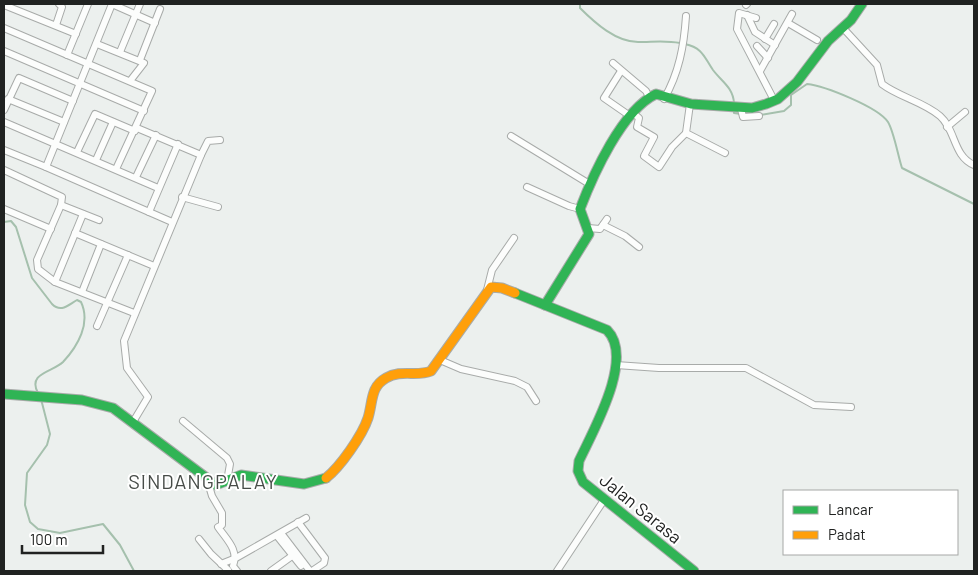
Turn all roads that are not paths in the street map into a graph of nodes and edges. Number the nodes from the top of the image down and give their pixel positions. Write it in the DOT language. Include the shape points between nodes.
graph roads {
  1 [pos="59,4"];
  2 [pos="88,4"];
  3 [pos="112,4"];
  4 [pos="140,4"];
  5 [pos="862,4"];
  6 [pos="4,5"];
  7 [pos="160,8"];
  8 [pos="135,14"];
  9 [pos="792,14"];
  10 [pos="747,15"];
  11 [pos="686,16"];
  12 [pos="756,18"];
  13 [pos="788,22"];
  14 [pos="155,23"];
  15 [pos="774,24"];
  16 [pos="56,25"];
  17 [pos="4,28"];
  18 [pos="843,28"];
  19 [pos="76,34"];
  20 [pos="765,39"];
  21 [pos="817,40"];
  22 [pos="97,44"];
  23 [pos="775,45"];
  24 [pos="757,46"];
  25 [pos="4,51"];
  26 [pos="120,52"];
  27 [pos="67,55"];
  28 [pos="768,58"];
  29 [pos="140,60"];
  30 [pos="613,63"];
  31 [pos="88,65"];
  32 [pos="622,71"];
  33 [pos="760,71"];
  34 [pos="130,81"];
  35 [pos="81,84"];
  36 [pos="648,95"];
  37 [pos="8,99"];
  38 [pos="664,99"];
  39 [pos="774,100"];
  40 [pos="73,102"];
  41 [pos="690,104"];
  42 [pos="4,110"];
  43 [pos="741,110"];
  44 [pos="144,111"];
  45 [pos="965,112"];
  46 [pos="632,114"];
  47 [pos="759,116"];
  48 [pos="4,122"];
  49 [pos="64,122"];
  50 [pos="113,122"];
  51 [pos="947,127"];
  52 [pos="136,130"];
  53 [pos="686,133"];
  54 [pos="156,135"];
  55 [pos="511,136"];
  56 [pos="220,140"];
  57 [pos="55,143"];
  58 [pos="178,144"];
  59 [pos="4,150"];
  60 [pos="78,152"];
  61 [pos="725,153"];
  62 [pos="201,155"];
  63 [pos="96,160"];
  64 [pos="974,165"];
  65 [pos="46,167"];
  66 [pos="116,169"];
  67 [pos="4,170"];
  68 [pos="136,177"];
  69 [pos="591,185"];
  70 [pos="527,187"];
  71 [pos="158,188"];
  72 [pos="182,197"];
  73 [pos="61,205"];
  74 [pos="218,207"];
  75 [pos="4,209"];
  76 [pos="580,209"];
  77 [pos="149,212"];
  78 [pos="83,214"];
  79 [pos="99,220"];
  80 [pos="172,222"];
  81 [pos="588,228"];
  82 [pos="51,229"];
  83 [pos="75,233"];
  84 [pos="514,238"];
  85 [pos="101,244"];
  86 [pos="639,247"];
  87 [pos="128,255"];
  88 [pos="154,266"];
  89 [pos="55,282"];
  90 [pos="487,290"];
  91 [pos="82,292"];
  92 [pos="107,303"];
  93 [pos="545,305"];
  94 [pos="134,313"];
  95 [pos="97,326"];
  96 [pos="440,360"];
  97 [pos="616,365"];
  98 [pos="4,394"];
  99 [pos="536,401"];
  100 [pos="851,407"];
  101 [pos="184,420"];
  102 [pos="134,422"];
  103 [pos="207,479"];
  104 [pos="227,481"];
  105 [pos="604,500"];
  106 [pos="306,518"];
  107 [pos="298,522"];
  108 [pos="279,534"];
  109 [pos="199,539"];
  110 [pos="292,556"];
  111 [pos="236,558"];
  112 [pos="221,564"];
  113 [pos="226,571"];
  114 [pos="237,571"];
  115 [pos="271,571"];
  116 [pos="305,571"];
  117 [pos="311,571"];
  118 [pos="558,571"];
  119 [pos="694,571"];
  1 -- 16 [label="street" via="62,8"];
  2 -- 19 [label="street"];
  3 -- 8 [label="street"];
  3 -- 22 [label="street"];
  4 -- 8 [label="street"];
  5 -- 18 [label="street" via="852,21"];
  6 -- 16 [label="street"];
  7 -- 14 [label="street"];
  8 -- 14 [label="street"];
  8 -- 26 [label="street"];
  9 -- 13 [label="street"];
  10 -- 12 [label="street"];
  10 -- 20 [label="street" via="755,32"];
  10 -- 33 [label="street" via="737,15 737,30"];
  11 -- 38 [label="street" via="682,55"];
  13 -- 21 [label="street"];
  13 -- 23 [label="street"];
  14 -- 29 [label="street"];
  15 -- 20 [label="street"];
  16 -- 19 [label="street"];
  17 -- 27 [label="street"];
  18 -- 39 [label="street" via="828,42 801,80"];
  18 -- 51 [label="street" via="877,65 882,84 939,115"];
  19 -- 27 [label="street"];
  20 -- 23 [label="street"];
  22 -- 26 [label="street"];
  22 -- 31 [label="street"];
  23 -- 28 [label="street"];
  24 -- 28 [label="street"];
  25 -- 35 [label="street"];
  26 -- 29 [label="street"];
  27 -- 31 [label="street"];
  28 -- 33 [label="street"];
  29 -- 34 [label="street" via="144,66"];
  30 -- 32 [label="street"];
  31 -- 34 [label="street"];
  31 -- 35 [label="street"];
  32 -- 36 [label="street"];
  32 -- 46 [label="street" via="604,98"];
  33 -- 39 [label="street"];
  34 -- 44 [label="street" via="153,91"];
  35 -- 40 [label="street"];
  35 -- 44 [label="street"];
  36 -- 38 [label="street" via="656,94"];
  36 -- 46 [label="street"];
  37 -- 40 [label="street" via="19,78"];
  37 -- 42 [label="street"];
  37 -- 49 [label="street"];
  38 -- 41 [label="street"];
  39 -- 43 [label="street" via="761,107"];
  40 -- 49 [label="street"];
  41 -- 43 [label="street"];
  41 -- 53 [label="street"];
  43 -- 47 [label="street" via="744,117"];
  44 -- 52 [label="street"];
  45 -- 51 [label="street"];
  46 -- 53 [label="street" via="639,118 637,127 654,137 644,156 658,167"];
  46 -- 69 [label="street"];
  48 -- 57 [label="street"];
  49 -- 57 [label="street"];
  50 -- 52 [label="street"];
  50 -- 60 [label="street" via="94,115"];
  50 -- 63 [label="street"];
  51 -- 64 [label="street" via="962,158"];
  52 -- 54 [label="street"];
  52 -- 66 [label="street"];
  53 -- 61 [label="street"];
  54 -- 58 [label="street"];
  54 -- 68 [label="street"];
  55 -- 69 [label="street"];
  56 -- 62 [label="street" via="207,142"];
  57 -- 60 [label="street"];
  57 -- 65 [label="street"];
  58 -- 62 [label="street"];
  58 -- 71 [label="street"];
  59 -- 65 [label="street"];
  60 -- 63 [label="street"];
  62 -- 72 [label="street"];
  63 -- 66 [label="street"];
  65 -- 77 [label="street"];
  66 -- 68 [label="street"];
  67 -- 73 [label="street" via="61,195"];
  68 -- 71 [label="street"];
  69 -- 76 [label="street"];
  70 -- 76 [label="street"];
  71 -- 77 [label="street"];
  72 -- 74 [label="street"];
  72 -- 80 [label="street"];
  73 -- 78 [label="street"];
  73 -- 82 [label="street"];
  75 -- 82 [label="street"];
  76 -- 81 [label="street"];
  77 -- 80 [label="street"];
  78 -- 79 [label="street"];
  78 -- 83 [label="street"];
  80 -- 88 [label="street"];
  81 -- 86 [label="street" via="598,229 605,222"];
  81 -- 93 [label="street" via="588,238"];
  82 -- 89 [label="street" via="37,264 43,274"];
  83 -- 85 [label="street"];
  83 -- 89 [label="street"];
  84 -- 90 [label="street" via="492,270"];
  85 -- 87 [label="street"];
  85 -- 91 [label="street"];
  87 -- 88 [label="street"];
  87 -- 92 [label="street"];
  88 -- 94 [label="street"];
  89 -- 91 [label="street"];
  90 -- 93 [label="street" via="502,288"];
  90 -- 96 [label="street"];
  91 -- 92 [label="street"];
  92 -- 94 [label="street"];
  92 -- 95 [label="street"];
  93 -- 97 [label="street, Jalan Sarasa" via="610,333 616,348"];
  94 -- 102 [label="street" via="124,340 125,364 148,397"];
  96 -- 99 [label="street" via="461,369 515,381 527,387"];
  96 -- 104 [label="street" via="425,374 397,372 378,384 370,399 366,421 336,470 326,479 296,483 239,475"];
  97 -- 100 [label="street" via="746,368 814,405"];
  97 -- 105 [label="street, Jalan Sarasa" via="610,395 577,466 582,482"];
  98 -- 102 [label="street" via="98,403"];
  101 -- 104 [label="street" via="227,458 230,464"];
  102 -- 103 [label="street"];
  103 -- 104 [label="street" via="219,485"];
  103 -- 111 [label="street" via="223,518 222,526 218,527"];
  105 -- 118 [label="street"];
  105 -- 119 [label="street, Jalan Sarasa"];
  106 -- 107 [label="street"];
  107 -- 108 [label="street"];
  107 -- 117 [label="street" via="325,558 324,563"];
  108 -- 110 [label="street"];
  108 -- 111 [label="street"];
  108 -- 117 [label="street"];
  109 -- 112 [label="street"];
  110 -- 115 [label="street"];
  110 -- 116 [label="street"];
  111 -- 112 [label="street"];
  111 -- 114 [label="street" via="233,566"];
  112 -- 113 [label="street"];
}
